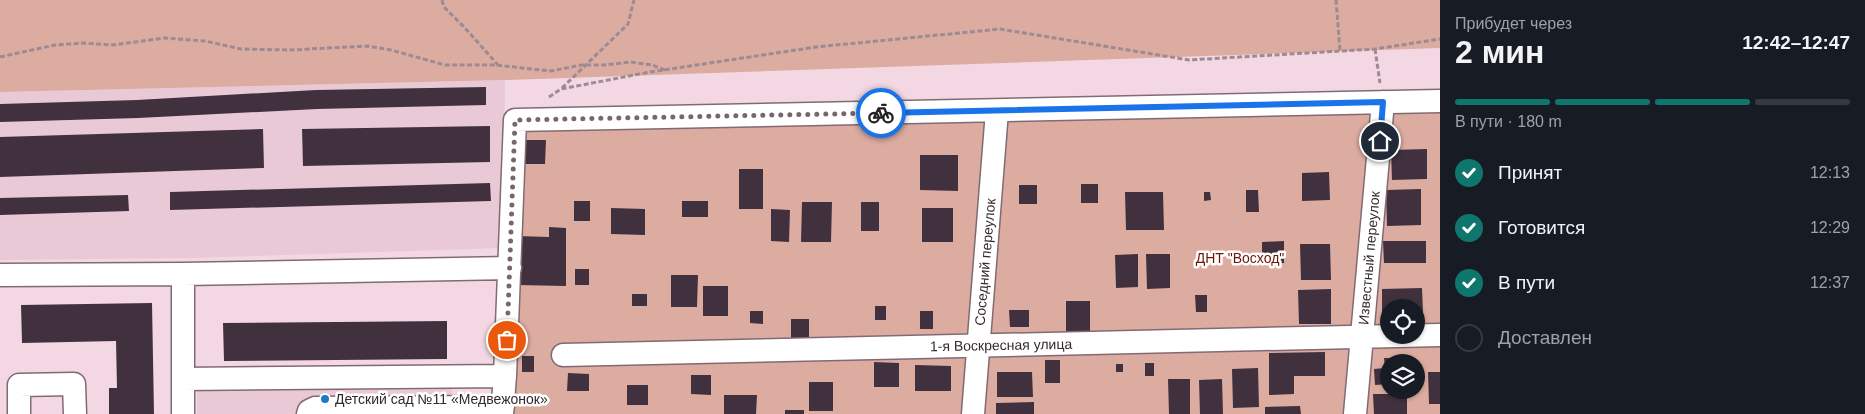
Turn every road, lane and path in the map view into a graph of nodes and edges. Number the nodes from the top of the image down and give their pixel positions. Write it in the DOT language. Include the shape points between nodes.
graph roads {
  1 [pos="442,0"];
  2 [pos="634,0"];
  3 [pos="1336,0"];
  4 [pos="1440,39"];
  5 [pos="1375,49"];
  6 [pos="1340,51"];
  7 [pos="0,57"];
  8 [pos="499,66"];
  9 [pos="585,66"];
  10 [pos="666,70"];
  11 [pos="561,89"];
  12 [pos="546,99"];
  13 [pos="1440,101"];
  14 [pos="1383,102"];
  15 [pos="997,111"];
  16 [pos="510,268"];
  17 [pos="183,274"];
  18 [pos="0,275"];
  19 [pos="1440,335"];
  20 [pos="1362,337"];
  21 [pos="978,346"];
  22 [pos="563,355"];
  23 [pos="505,376"];
  24 [pos="183,379"];
  25 [pos="502,410"];
  26 [pos="431,411"];
  27 [pos="19,414"];
  28 [pos="75,414"];
  29 [pos="183,414"];
  30 [pos="308,414"];
  31 [pos="973,414"];
  32 [pos="1355,414"];
  1 -- 8 [label="path" via="444,7"];
  2 -- 9 [label="path" via="628,24"];
  3 -- 6 [label="path"];
  4 -- 5 [label="path"];
  5 -- 6 [label="path"];
  5 -- 14 [label="path"];
  6 -- 10 [label="path" via="1189,60 1000,29 816,47"];
  7 -- 8 [label="path" via="55,45 113,44 164,38 247,49 368,46 445,65"];
  8 -- 9 [label="path" via="552,71"];
  9 -- 10 [label="path" via="642,63"];
  9 -- 11 [label="path"];
  10 -- 11 [label="path"];
  11 -- 12 [label="path"];
  13 -- 14 [label="street"];
  14 -- 15 [label="street"];
  14 -- 20 [label="street, Известный переулок"];
  15 -- 16 [label="street" via="515,120"];
  15 -- 21 [label="street, Соседний переулок"];
  16 -- 17 [label="street"];
  16 -- 23 [label="street"];
  17 -- 18 [label="street"];
  17 -- 24 [label="street"];
  19 -- 20 [label="street, 1-я Воскресная улица"];
  20 -- 21 [label="street, 1-я Воскресная улица"];
  20 -- 32 [label="street, Известный переулок"];
  21 -- 22 [label="street, 1-я Воскресная улица"];
  21 -- 31 [label="street, Соседний переулок"];
  23 -- 24 [label="street"];
  23 -- 25 [label="street"];
  24 -- 29 [label="street"];
  25 -- 26 [label="street"];
  26 -- 30 [label="street" via="315,408"];
  27 -- 28 [label="street" via="19,385 74,384"];
}
